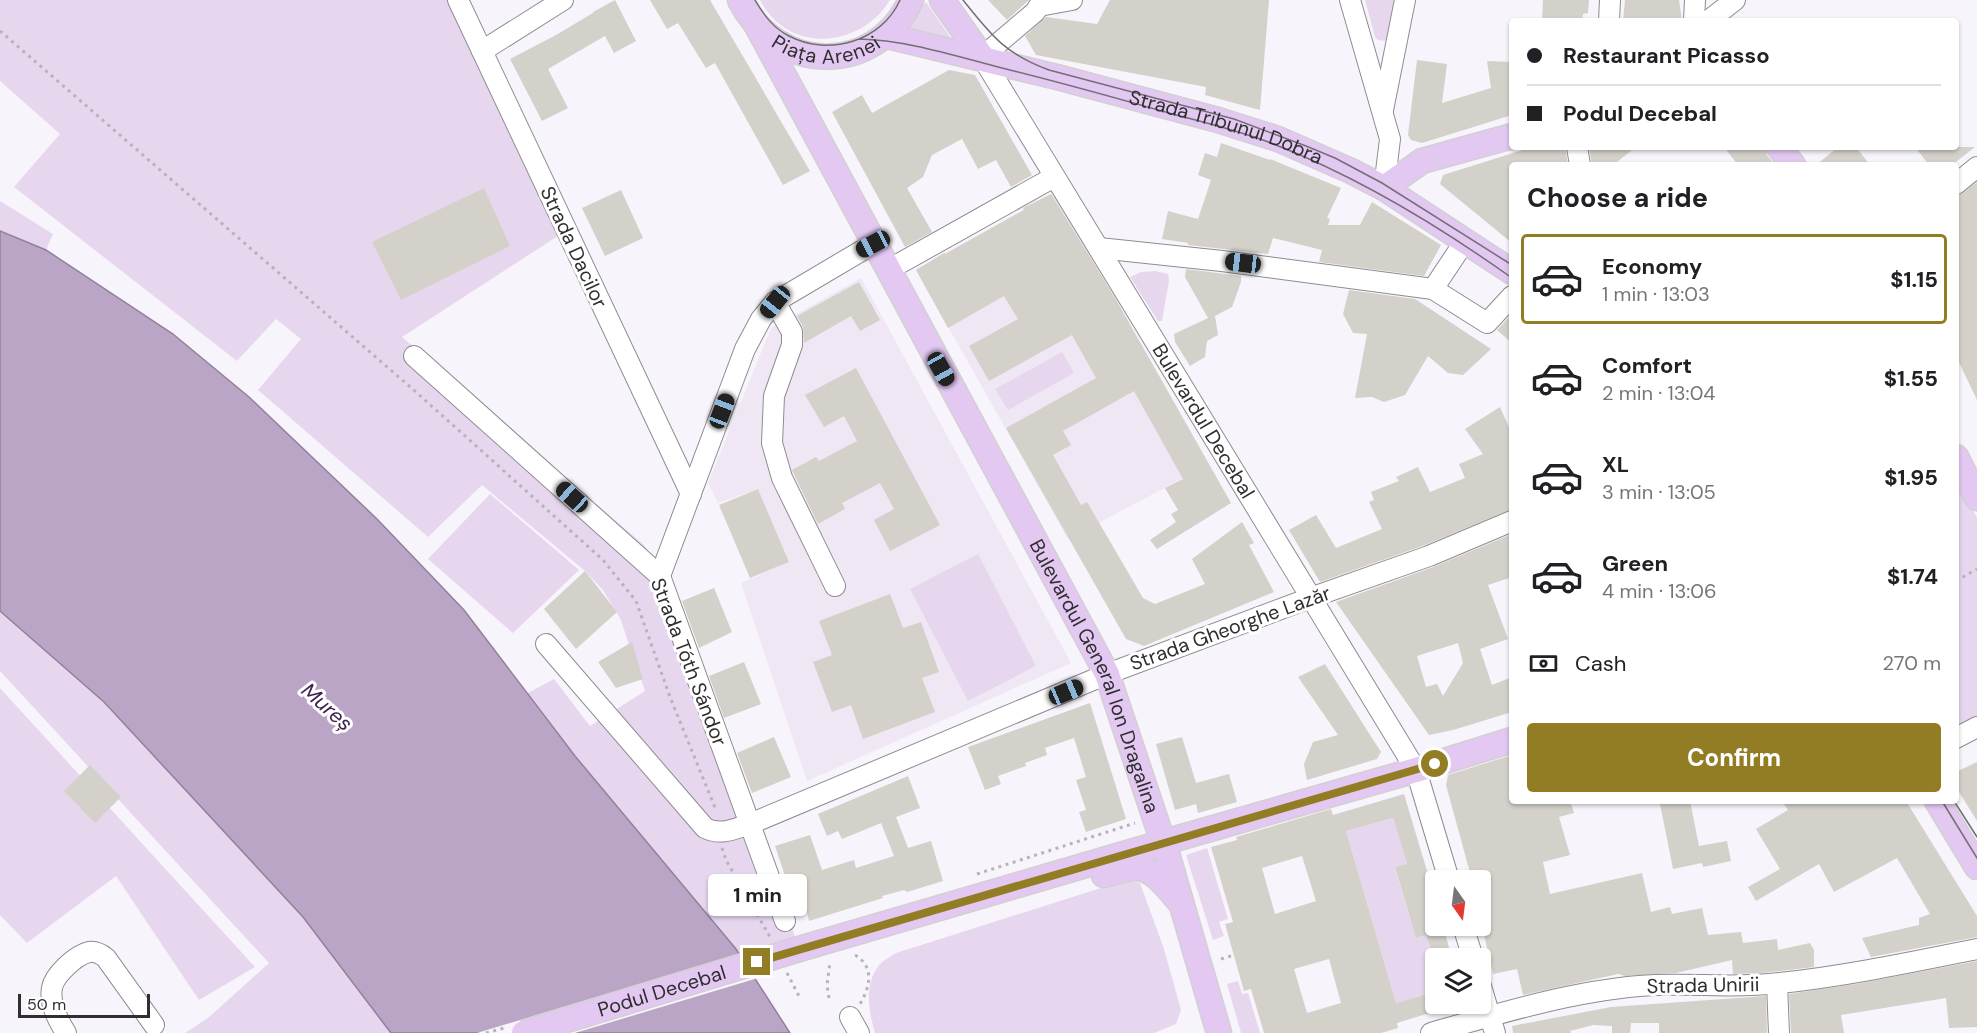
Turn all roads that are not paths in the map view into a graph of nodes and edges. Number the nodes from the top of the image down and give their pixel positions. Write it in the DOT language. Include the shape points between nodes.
graph roads {
  1 [pos="458,0"];
  2 [pos="563,0"];
  3 [pos="740,0"];
  4 [pos="911,0"];
  5 [pos="942,0"];
  6 [pos="1072,0"];
  7 [pos="1350,0"];
  8 [pos="1405,0"];
  9 [pos="1610,0"];
  10 [pos="1695,0"];
  11 [pos="1735,0"];
  12 [pos="1041,3"];
  13 [pos="1609,18"];
  14 [pos="1694,18"];
  15 [pos="1712,18"];
  16 [pos="756,24"];
  17 [pos="887,36"];
  18 [pos="482,51"];
  19 [pos="982,57"];
  20 [pos="1383,112"];
  21 [pos="1509,137"];
  22 [pos="1781,150"];
  23 [pos="1791,162"];
  24 [pos="1977,167"];
  25 [pos="1054,177"];
  26 [pos="1959,182"];
  27 [pos="1384,188"];
  28 [pos="1465,241"];
  29 [pos="873,244"];
  30 [pos="1099,248"];
  31 [pos="888,270"];
  32 [pos="1509,270"];
  33 [pos="1433,290"];
  34 [pos="1509,299"];
  35 [pos="775,302"];
  36 [pos="414,356"];
  37 [pos="1959,463"];
  38 [pos="691,494"];
  39 [pos="1977,498"];
  40 [pos="1509,523"];
  41 [pos="660,576"];
  42 [pos="834,586"];
  43 [pos="1310,598"];
  44 [pos="546,644"];
  45 [pos="1107,674"];
  46 [pos="1977,727"];
  47 [pos="1959,736"];
  48 [pos="1509,741"];
  49 [pos="1416,770"];
  50 [pos="1939,804"];
  51 [pos="750,824"];
  52 [pos="1163,842"];
  53 [pos="1977,867"];
  54 [pos="1446,870"];
  55 [pos="1040,880"];
  56 [pos="1181,904"];
  57 [pos="786,921"];
  58 [pos="1977,949"];
  59 [pos="1777,984"];
  60 [pos="1493,1024"];
  61 [pos="154,1026"];
  62 [pos="66,1033"];
  63 [pos="524,1033"];
  64 [pos="1219,1033"];
  65 [pos="1431,1033"];
  66 [pos="1779,1033"];
  1 -- 18 [label="street, Strada Dacilor"];
  2 -- 18 [label="street"];
  3 -- 16 [label="main road, Piața Arenei"];
  4 -- 17 [label="main road, Piața Arenei"];
  5 -- 19 [label="main road"];
  6 -- 12 [label="street"];
  7 -- 20 [label="street"];
  8 -- 20 [label="street"];
  9 -- 13 [label="street"];
  10 -- 14 [label="street"];
  11 -- 15 [label="street"];
  12 -- 19 [label="street"];
  16 -- 17 [label="main road, Piața Arenei" via="779,44 819,56 859,50"];
  16 -- 29 [label="main road, Bulevardul General Ion Dragalina"];
  17 -- 19 [label="main road"];
  18 -- 38 [label="street, Strada Dacilor"];
  19 -- 25 [label="street, Bulevardul Decebal"];
  19 -- 27 [label="main road, Strada Tribunul Dobra" via="1247,128 1305,150"];
  20 -- 27 [label="street" via="1390,139"];
  21 -- 27 [label="main road" via="1422,161"];
  22 -- 23 [label="main road"];
  24 -- 26 [label="street"];
  25 -- 30 [label="street, Bulevardul Decebal"];
  25 -- 31 [label="street"];
  27 -- 28 [label="main road, Strada Tribunul Dobra"];
  28 -- 32 [label="main road, Strada Tribunul Dobra"];
  28 -- 33 [label="street"];
  29 -- 31 [label="main road, Bulevardul General Ion Dragalina"];
  29 -- 35 [label="street"];
  30 -- 33 [label="street"];
  30 -- 43 [label="street, Bulevardul Decebal"];
  31 -- 45 [label="main road, Bulevardul General Ion Dragalina"];
  33 -- 34 [label="street" via="1487,323"];
  35 -- 38 [label="street" via="745,349"];
  35 -- 42 [label="street" via="792,332 792,345 774,396 772,442 782,478"];
  36 -- 41 [label="street, Strada Tóth Sándor"];
  37 -- 39 [label="main road"];
  38 -- 41 [label="street"];
  40 -- 43 [label="street, Strada Gheorghe Lazăr"];
  41 -- 51 [label="street, Strada Tóth Sándor"];
  43 -- 45 [label="street, Strada Gheorghe Lazăr"];
  43 -- 49 [label="street, Bulevardul Decebal"];
  44 -- 51 [label="street, Strada Gheorghe Lazăr" via="705,828 725,832"];
  45 -- 51 [label="street, Strada Gheorghe Lazăr"];
  45 -- 52 [label="main road, Bulevardul General Ion Dragalina"];
  46 -- 47 [label="street"];
  48 -- 49 [label="main road, Podul Decebal"];
  49 -- 52 [label="main road, Podul Decebal"];
  49 -- 54 [label="street, Bulevardul Decebal"];
  50 -- 53 [label="main road"];
  51 -- 57 [label="street, Strada Tóth Sándor"];
  52 -- 55 [label="main road, Podul Decebal"];
  52 -- 56 [label="main road, Bulevardul General Ion Dragalina"];
  55 -- 56 [label="main road" via="1071,882 1138,868 1160,880"];
  55 -- 63 [label="main road, Podul Decebal, bridge" via="792,958"];
  56 -- 64 [label="main road, Bulevardul General Ion Dragalina"];
  58 -- 59 [label="street, Strada Unirii"];
  59 -- 60 [label="street, Strada Unirii" via="1604,990"];
  59 -- 66 [label="street"];
  60 -- 65 [label="street, Strada Unirii"];
  61 -- 62 [label="street" via="106,958 99,952 88,952 61,971 52,988 52,1002"];
}
